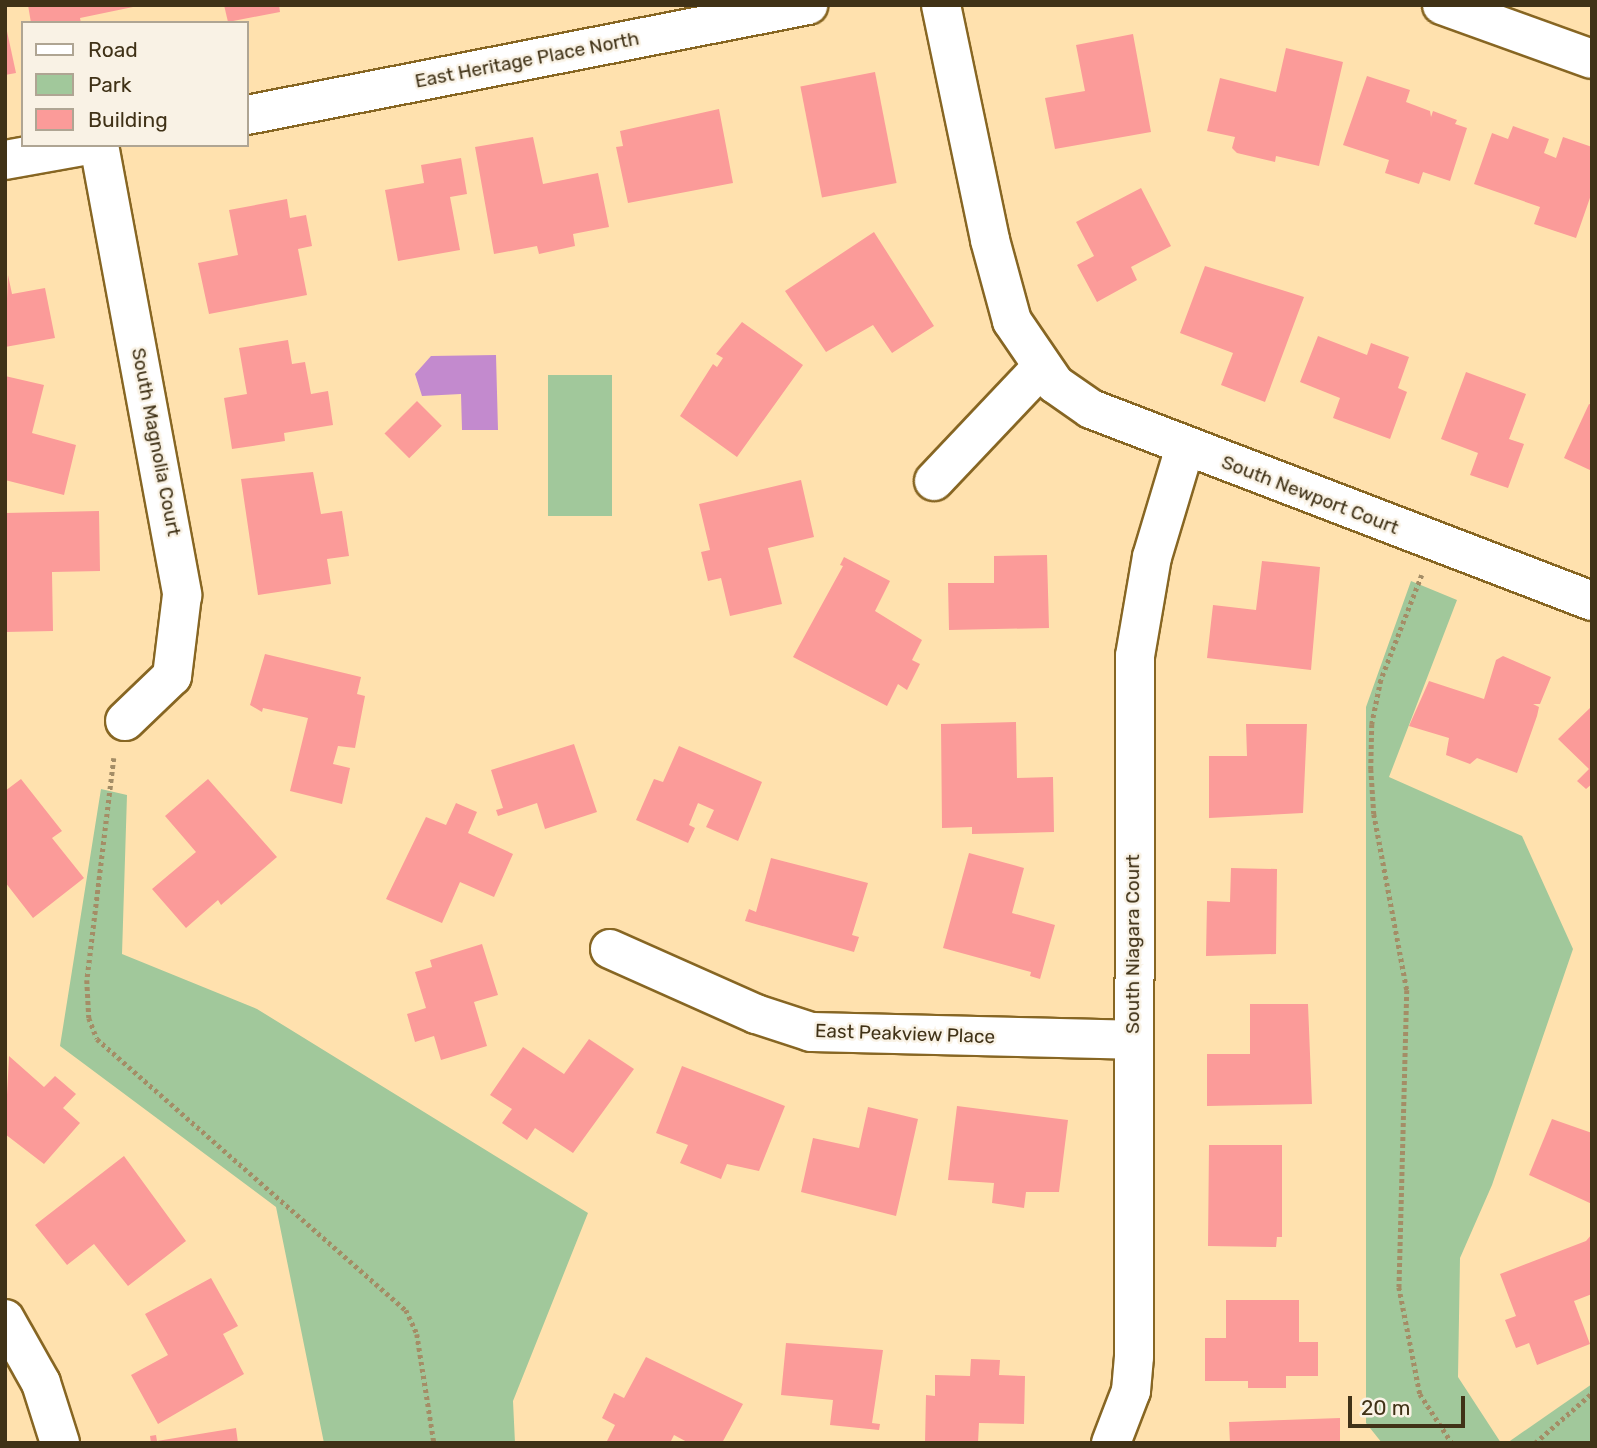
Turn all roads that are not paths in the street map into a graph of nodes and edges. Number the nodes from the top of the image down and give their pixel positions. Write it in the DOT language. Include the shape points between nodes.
graph roads {
  1 [pos="808,5"];
  2 [pos="941,5"];
  3 [pos="1442,5"];
  4 [pos="1592,59"];
  5 [pos="248,115"];
  6 [pos="77,147"];
  7 [pos="99,147"];
  8 [pos="5,160"];
  9 [pos="1041,368"];
  10 [pos="1185,447"];
  11 [pos="934,481"];
  12 [pos="1592,601"];
  13 [pos="125,721"];
  14 [pos="610,948"];
  15 [pos="1133,1040"];
  16 [pos="5,1320"];
  17 [pos="60,1443"];
  18 [pos="1111,1443"];
  1 -- 5 [label="street, East Heritage Place North"];
  2 -- 9 [label="street, South Newport Court" via="990,240 1012,321"];
  3 -- 4 [label="street"];
  6 -- 8 [label="street"];
  7 -- 13 [label="street, South Magnolia Court" via="179,559 182,595 172,676"];
  9 -- 10 [label="street, South Newport Court" via="1091,409"];
  9 -- 11 [label="street"];
  10 -- 12 [label="street, South Newport Court"];
  10 -- 15 [label="street, South Niagara Court" via="1152,557 1135,656"];
  14 -- 15 [label="street, East Peakview Place" via="756,1014 811,1032"];
  15 -- 18 [label="street, South Niagara Court" via="1134,1357 1131,1391"];
  16 -- 17 [label="street" via="41,1383"];
}
